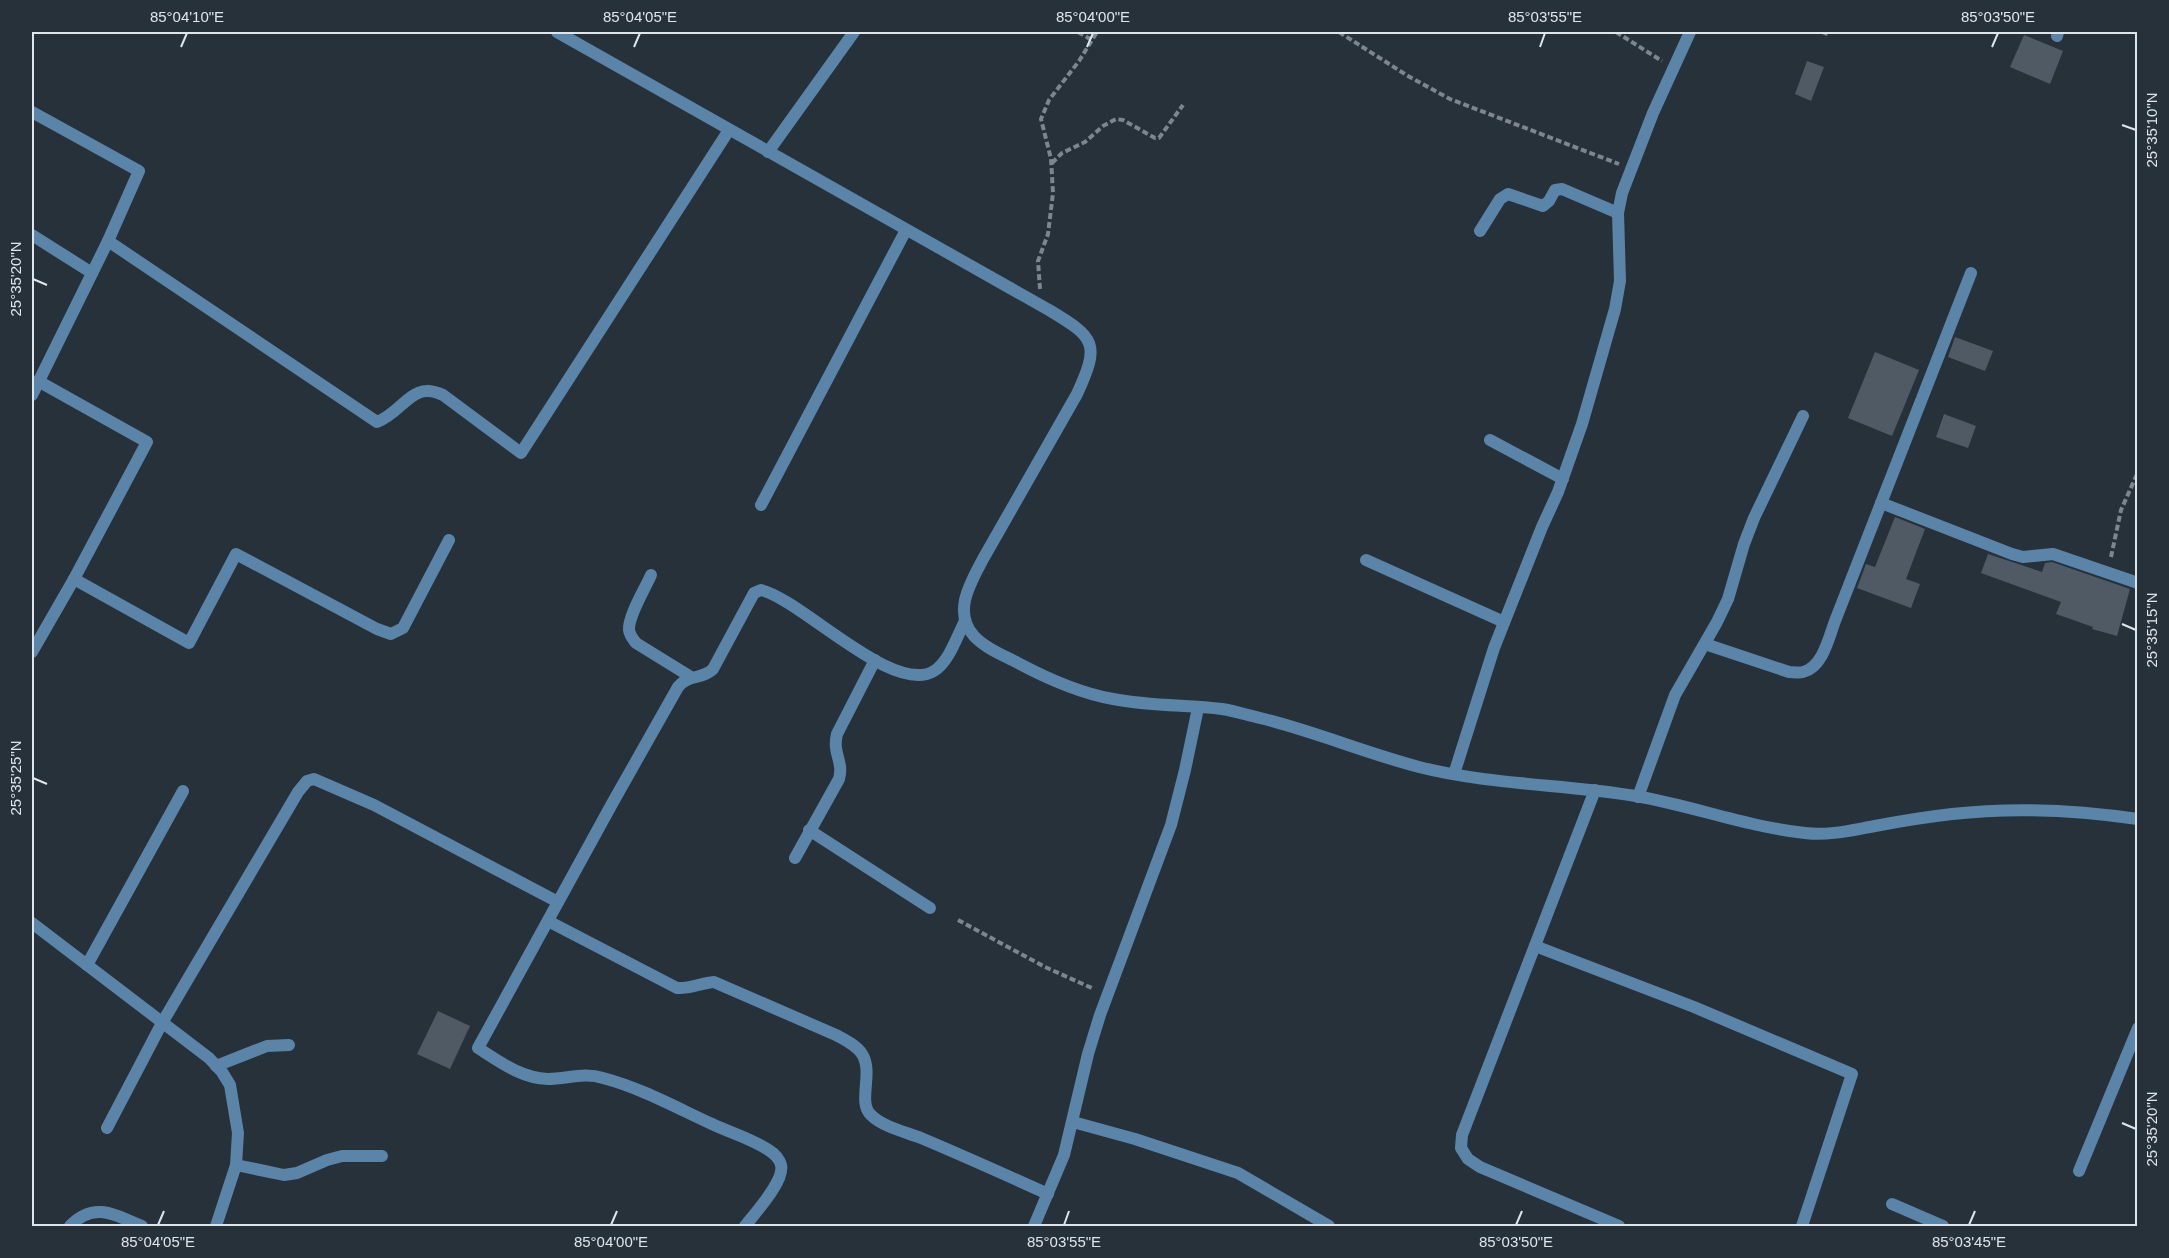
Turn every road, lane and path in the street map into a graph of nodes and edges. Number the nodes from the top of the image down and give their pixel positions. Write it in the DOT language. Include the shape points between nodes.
graph roads {
  1 [pos="557,32"];
  2 [pos="854,32"];
  3 [pos="1078,32"];
  4 [pos="1097,32"];
  5 [pos="1339,32"];
  6 [pos="1616,32"];
  7 [pos="1690,32"];
  8 [pos="1822,32"];
  9 [pos="1830,35"];
  10 [pos="1092,40"];
  11 [pos="1673,68"];
  12 [pos="1183,105"];
  13 [pos="32,112"];
  14 [pos="729,130"];
  15 [pos="768,152"];
  16 [pos="1051,164"];
  17 [pos="1631,168"];
  18 [pos="1618,213"];
  19 [pos="906,230"];
  20 [pos="1480,231"];
  21 [pos="32,235"];
  22 [pos="108,241"];
  23 [pos="92,273"];
  24 [pos="1971,273"];
  25 [pos="1044,307"];
  26 [pos="38,381"];
  27 [pos="32,395"];
  28 [pos="1803,416"];
  29 [pos="1490,440"];
  30 [pos="2138,472"];
  31 [pos="1563,479"];
  32 [pos="1881,503"];
  33 [pos="761,505"];
  34 [pos="449,540"];
  35 [pos="1366,560"];
  36 [pos="2105,572"];
  37 [pos="651,575"];
  38 [pos="74,579"];
  39 [pos="2138,584"];
  40 [pos="965,621"];
  41 [pos="1504,622"];
  42 [pos="35,636"];
  43 [pos="1705,644"];
  44 [pos="32,652"];
  45 [pos="875,660"];
  46 [pos="691,677"];
  47 [pos="1198,708"];
  48 [pos="1454,774"];
  49 [pos="1595,790"];
  50 [pos="183,791"];
  51 [pos="1638,797"];
  52 [pos="2138,819"];
  53 [pos="809,830"];
  54 [pos="795,858"];
  55 [pos="558,902"];
  56 [pos="930,908"];
  57 [pos="958,920"];
  58 [pos="548,921"];
  59 [pos="32,923"];
  60 [pos="1535,946"];
  61 [pos="87,965"];
  62 [pos="1108,996"];
  63 [pos="162,1023"];
  64 [pos="2138,1028"];
  65 [pos="289,1045"];
  66 [pos="216,1066"];
  67 [pos="1073,1122"];
  68 [pos="107,1128"];
  69 [pos="382,1156"];
  70 [pos="236,1165"];
  71 [pos="2079,1171"];
  72 [pos="1048,1194"];
  73 [pos="1892,1204"];
  74 [pos="70,1227"];
  75 [pos="142,1227"];
  76 [pos="216,1227"];
  77 [pos="745,1227"];
  78 [pos="1034,1227"];
  79 [pos="1329,1227"];
  80 [pos="1619,1227"];
  81 [pos="1802,1227"];
  82 [pos="1943,1227"];
  1 -- 14 [label="street"];
  2 -- 15 [label="street"];
  3 -- 10 [label="path"];
  4 -- 10 [label="path"];
  5 -- 17 [label="path" via="1450,99"];
  6 -- 11 [label="path"];
  7 -- 11 [label="street"];
  8 -- 9 [label="path"];
  10 -- 16 [label="path" via="1043,110 1041,119"];
  11 -- 17 [label="street"];
  12 -- 16 [label="path" via="1159,138 1116,119"];
  13 -- 22 [label="street" via="139,171"];
  14 -- 15 [label="street"];
  14 -- 22 [label="street" via="521,453 432,390 414,395 390,417 377,422"];
  15 -- 19 [label="street"];
  16 -- 25 [label="path" via="1051,214 1038,261"];
  17 -- 18 [label="street"];
  18 -- 20 [label="street" via="1562,189 1555,190 1543,206 1508,194 1500,198"];
  18 -- 31 [label="street" via="1620,281 1616,309"];
  19 -- 25 [label="street"];
  19 -- 33 [label="street"];
  21 -- 23 [label="street"];
  22 -- 23 [label="street"];
  23 -- 26 [label="street"];
  24 -- 32 [label="street"];
  25 -- 40 [label="street" via="1077,327 1087,338 1089,368 969,585"];
  26 -- 27 [label="street"];
  26 -- 38 [label="street" via="147,442"];
  28 -- 43 [label="street" via="1754,518 1728,599"];
  29 -- 31 [label="street"];
  30 -- 36 [label="path" via="2121,510"];
  31 -- 41 [label="street"];
  32 -- 36 [label="street" via="2012,554 2053,554"];
  32 -- 43 [label="street" via="1815,665 1804,672 1789,672"];
  34 -- 38 [label="street" via="403,628 391,634 236,554 189,642"];
  35 -- 41 [label="street"];
  36 -- 39 [label="street"];
  37 -- 46 [label="street" via="630,620 630,636"];
  38 -- 42 [label="street"];
  40 -- 45 [label="street" via="943,664 934,672 920,676 904,673"];
  40 -- 47 [label="street" via="974,636 991,648 1074,689 1112,699"];
  41 -- 48 [label="street"];
  42 -- 44 [label="street"];
  43 -- 51 [label="street" via="1675,695"];
  45 -- 46 [label="street" via="781,598 761,590 754,593 713,669 707,675"];
  45 -- 53 [label="street" via="837,734 834,745 841,770 839,779"];
  46 -- 55 [label="street" via="682,682 661,716"];
  47 -- 48 [label="street" via="1296,727"];
  47 -- 62 [label="street" via="1171,825"];
  48 -- 49 [label="street"];
  49 -- 51 [label="street"];
  49 -- 60 [label="street"];
  50 -- 61 [label="street"];
  51 -- 52 [label="street" via="1807,834 1839,833 1989,810 2059,811"];
  53 -- 54 [label="street"];
  53 -- 56 [label="street"];
  55 -- 58 [label="street"];
  55 -- 63 [label="street" via="374,805 314,779 307,781"];
  57 -- 62 [label="path"];
  58 -- 72 [label="street" via="677,988 714,982 836,1035 862,1053 868,1079 865,1105 870,1115"];
  58 -- 77 [label="street" via="478,1048 531,1077 601,1077 771,1152 781,1162 782,1172"];
  59 -- 61 [label="street"];
  60 -- 80 [label="street" via="1462,1135 1461,1149 1468,1159 1498,1176"];
  60 -- 81 [label="street" via="1852,1074"];
  61 -- 63 [label="street"];
  62 -- 67 [label="street" via="1088,1054"];
  63 -- 66 [label="street"];
  63 -- 68 [label="street"];
  64 -- 71 [label="street"];
  65 -- 66 [label="street" via="267,1046"];
  66 -- 70 [label="street" via="230,1085 234,1104 238,1133"];
  67 -- 72 [label="street"];
  67 -- 79 [label="street" via="1238,1173"];
  69 -- 70 [label="street" via="342,1156 285,1175"];
  70 -- 76 [label="street"];
  72 -- 78 [label="street"];
  73 -- 82 [label="street"];
  74 -- 75 [label="street" via="89,1212 102,1211"];
}
